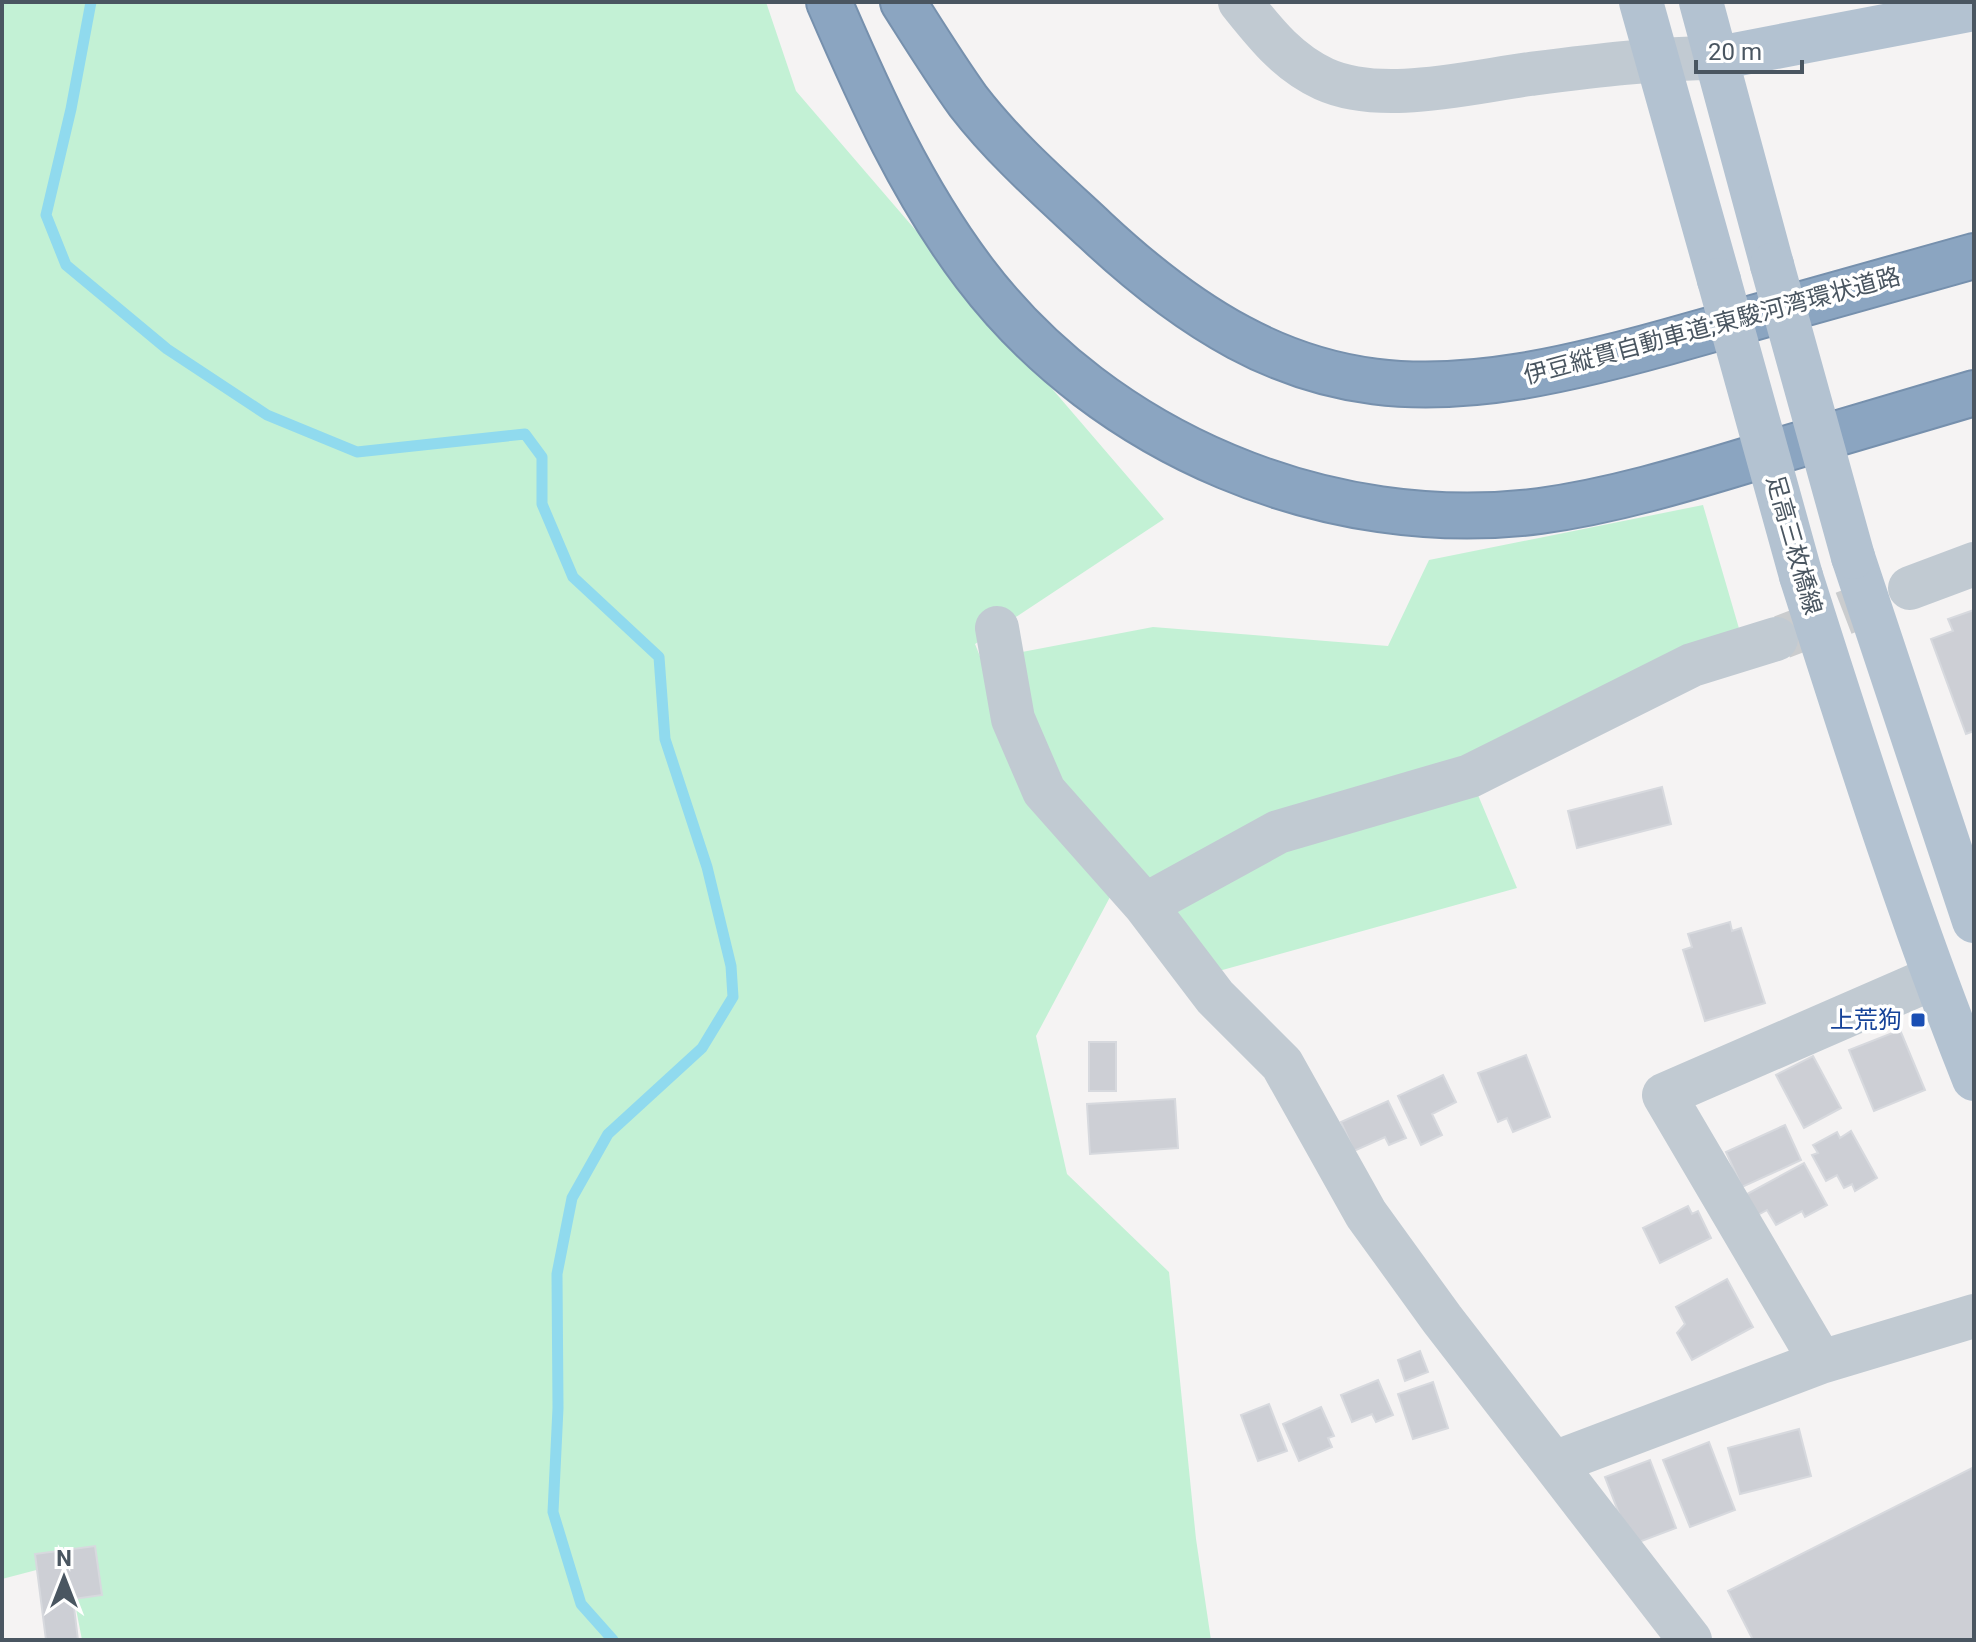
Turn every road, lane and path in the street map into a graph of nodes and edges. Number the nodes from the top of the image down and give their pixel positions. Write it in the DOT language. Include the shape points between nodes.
graph roads {
  1 [pos="829,2"];
  2 [pos="838,2"];
  3 [pos="903,2"];
  4 [pos="927,2"];
  5 [pos="1240,2"];
  6 [pos="1641,2"];
  7 [pos="1701,2"];
  8 [pos="1974,9"];
  9 [pos="1657,58"];
  10 [pos="1718,58"];
  11 [pos="862,77"];
  12 [pos="1105,239"];
  13 [pos="1974,256"];
  14 [pos="1974,393"];
  15 [pos="1974,564"];
  16 [pos="1910,588"];
  17 [pos="997,628"];
  18 [pos="1776,639"];
  19 [pos="1145,905"];
  20 [pos="1974,921"];
  21 [pos="1933,978"];
  22 [pos="1974,1079"];
  23 [pos="1974,1316"];
  24 [pos="1821,1362"];
  25 [pos="1554,1463"];
  26 [pos="1690,1640"];
  1 -- 11 [label="highway"];
  2 -- 11 [label="highway"];
  3 -- 12 [label="highway" via="969,102"];
  4 -- 12 [label="highway" via="949,43 1033,161"];
  5 -- 9 [label="street" via="1284,55 1326,80 1371,91"];
  6 -- 9 [label="main road, 足高三枚橋線"];
  7 -- 10 [label="main road"];
  8 -- 10 [label="main road"];
  9 -- 10 [label="street"];
  9 -- 21 [label="main road, 足高三枚橋線, bridge" via="1801,576"];
  10 -- 20 [label="main road, bridge" via="1853,557"];
  11 -- 14 [label="highway" via="931,212 976,276 1027,333 1081,381 1144,425 1214,462 1281,487 1418,514 1478,517 1541,511 1671,483"];
  12 -- 13 [label="highway, 伊豆縦貫自動車道;東駿河湾環状道路" via="1193,312 1234,337 1286,361 1340,377 1396,385 1455,386 1559,371"];
  15 -- 16 [label="street"];
  17 -- 19 [label="street" via="1013,719 1044,791"];
  18 -- 19 [label="street" via="1692,665 1470,776 1278,832"];
  19 -- 25 [label="street" via="1215,997 1282,1064 1366,1214"];
  21 -- 22 [label="main road, 足高三枚橋線"];
  21 -- 24 [label="street" via="1664,1095"];
  23 -- 24 [label="street"];
  24 -- 25 [label="street"];
  25 -- 26 [label="street"];
}
